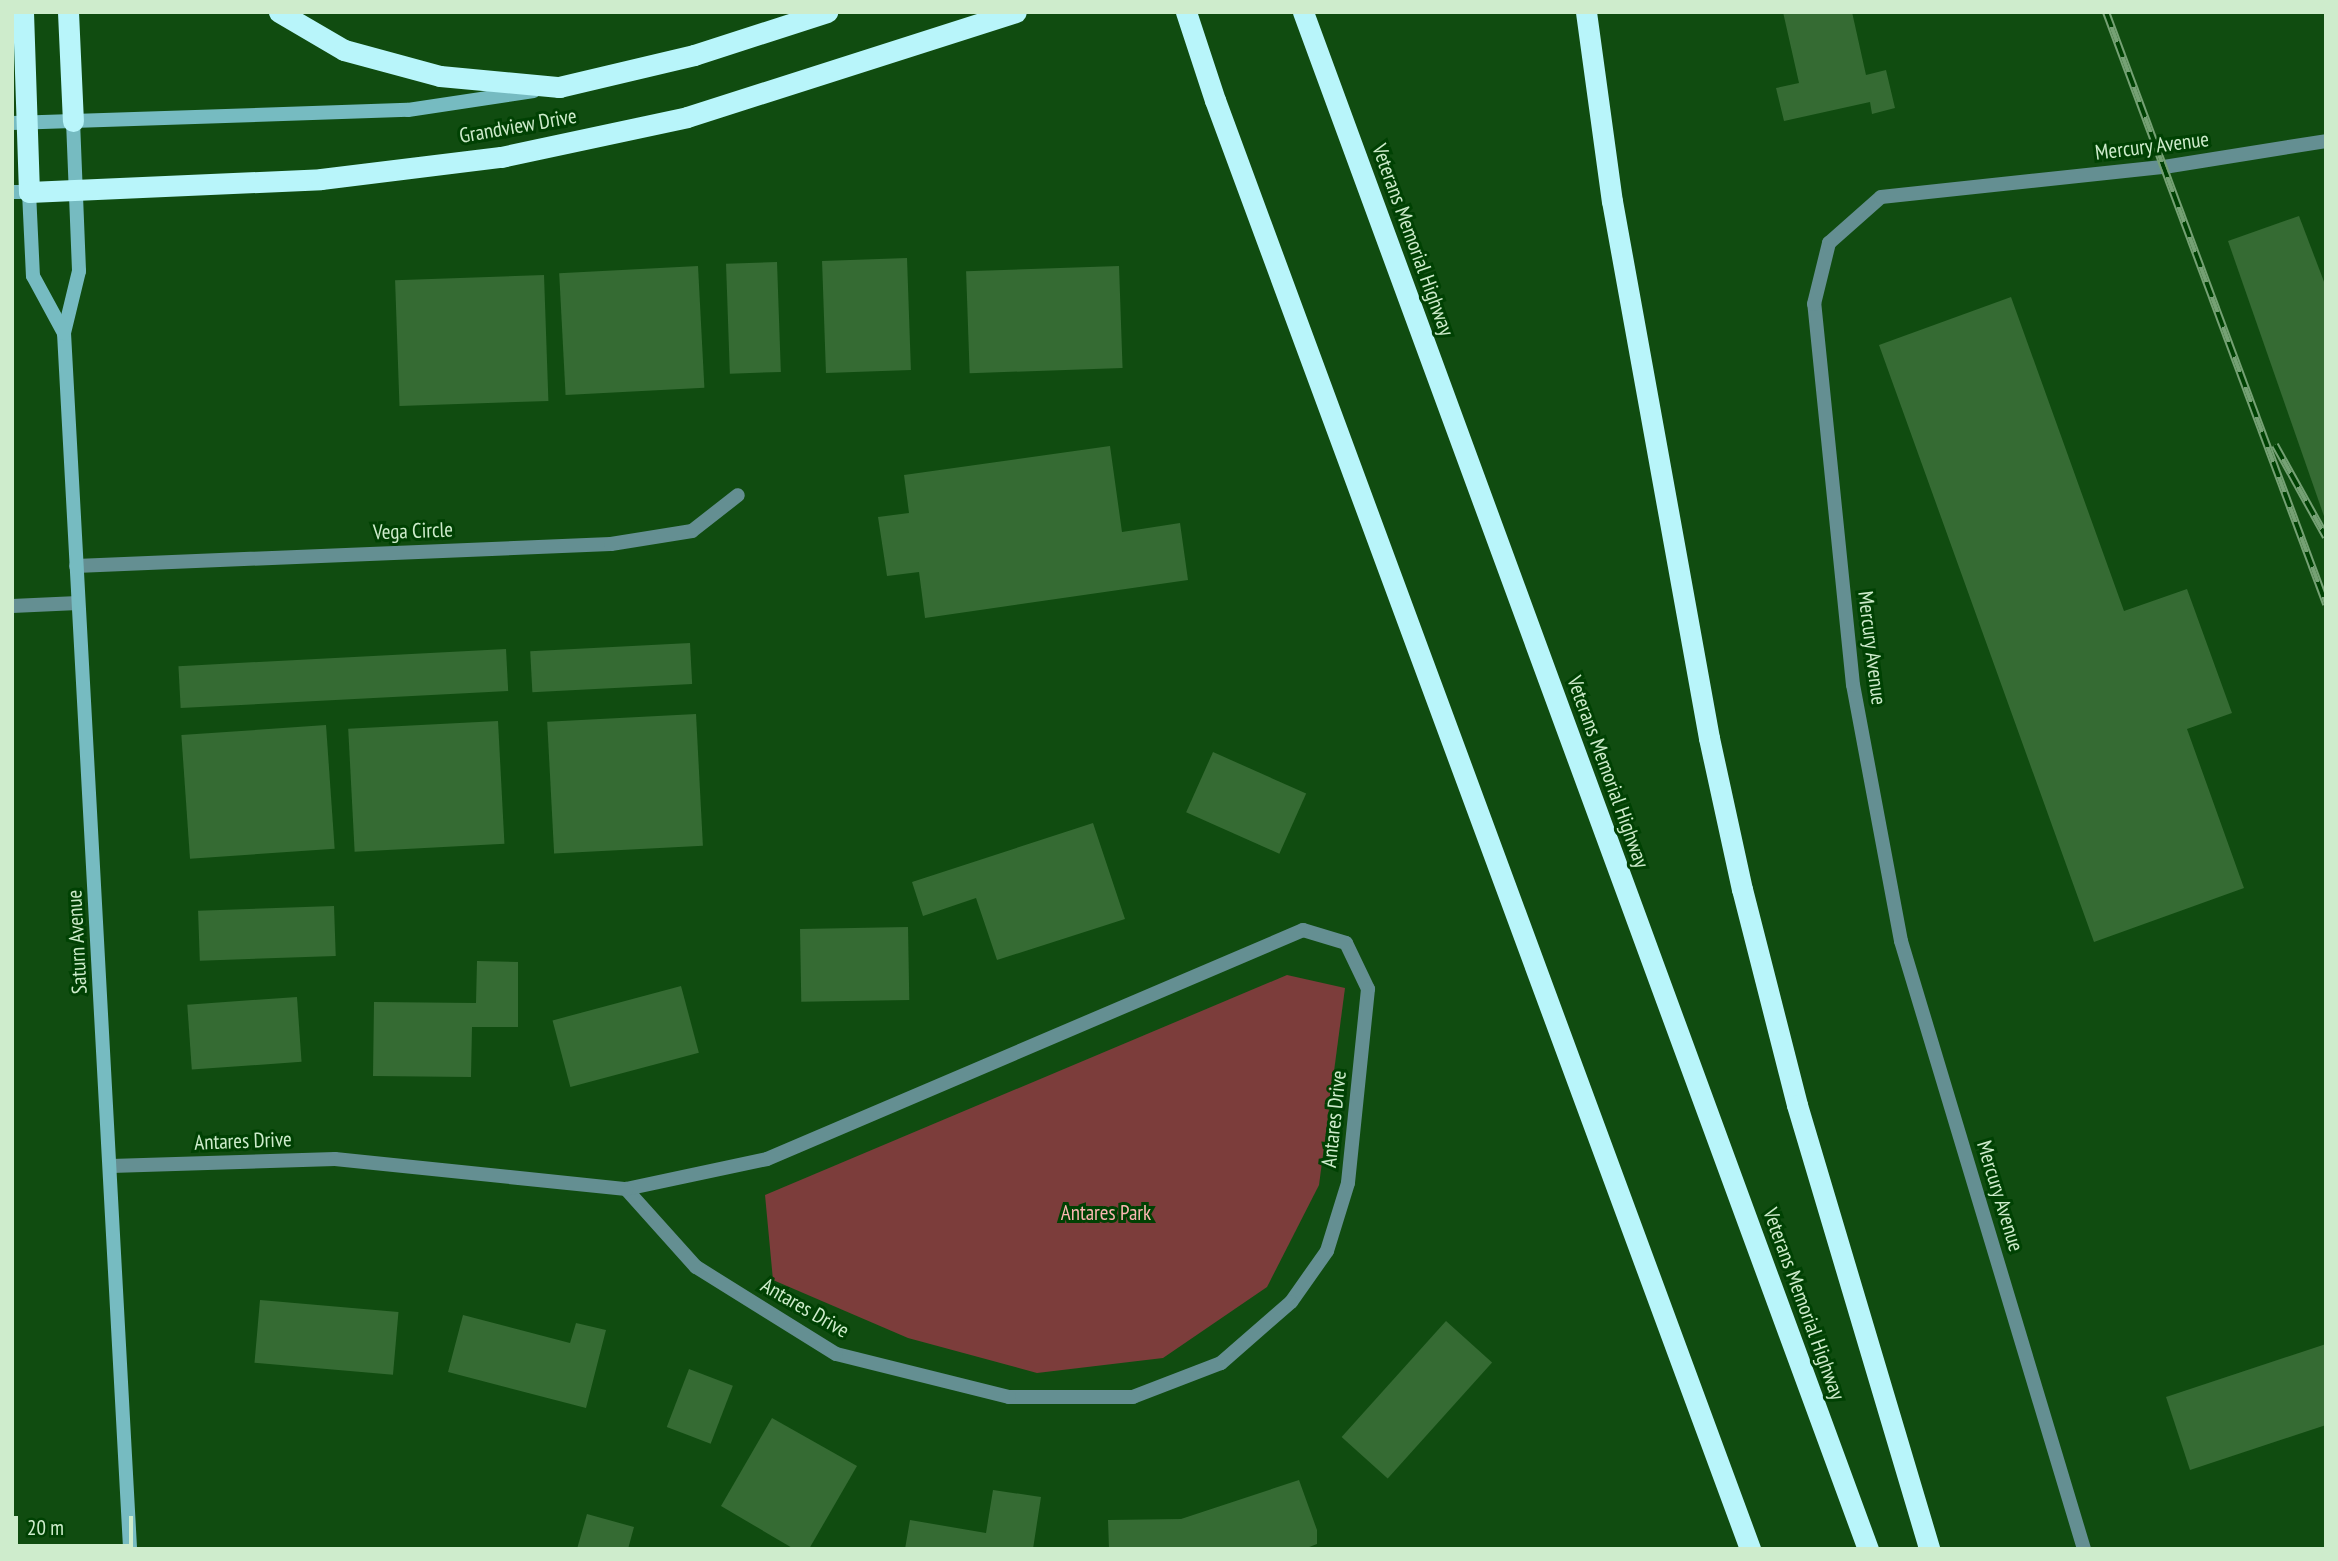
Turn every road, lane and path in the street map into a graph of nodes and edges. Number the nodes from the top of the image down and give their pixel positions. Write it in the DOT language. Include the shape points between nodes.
graph roads {
  1 [pos="23,12"];
  2 [pos="68,12"];
  3 [pos="279,12"];
  4 [pos="827,12"];
  5 [pos="1016,12"];
  6 [pos="1178,12"];
  7 [pos="1186,12"];
  8 [pos="1303,12"];
  9 [pos="1586,12"];
  10 [pos="1593,12"];
  11 [pos="1590,43"];
  12 [pos="559,87"];
  13 [pos="1214,100"];
  14 [pos="74,121"];
  15 [pos="19,123"];
  16 [pos="2326,141"];
  17 [pos="75,189"];
  18 [pos="21,192"];
  19 [pos="64,333"];
  20 [pos="738,495"];
  21 [pos="76,566"];
  22 [pos="78,603"];
  23 [pos="12,607"];
  24 [pos="111,1166"];
  25 [pos="626,1189"];
  26 [pos="130,1549"];
  27 [pos="1750,1549"];
  28 [pos="1868,1549"];
  29 [pos="1929,1549"];
  30 [pos="2084,1549"];
  1 -- 15 [label="highway"];
  2 -- 14 [label="highway"];
  3 -- 12 [label="highway" via="344,50 439,76"];
  4 -- 12 [label="highway, Grandview Drive" via="694,55"];
  5 -- 17 [label="highway, Grandview Drive" via="687,117 501,157 321,179"];
  6 -- 13 [label="highway"];
  7 -- 13 [label="highway"];
  8 -- 28 [label="highway, Veterans Memorial Highway"];
  9 -- 11 [label="highway"];
  10 -- 11 [label="highway"];
  11 -- 29 [label="highway" via="1612,201 1681,586 1742,889 1797,1105"];
  12 -- 14 [label="street, Grandview Drive" via="408,110"];
  13 -- 27 [label="highway"];
  14 -- 15 [label="street, Grandview Drive"];
  14 -- 17 [label="street, Saturn Avenue"];
  15 -- 18 [label="highway"];
  16 -- 30 [label="street, Mercury Avenue" via="2164,167 1881,197 1829,243 1814,304 1853,685 1901,941"];
  17 -- 18 [label="highway, Grandview Drive"];
  17 -- 19 [label="street, Saturn Avenue" via="79,271"];
  18 -- 19 [label="street, Saturn Avenue" via="33,276"];
  19 -- 21 [label="street, Saturn Avenue"];
  20 -- 21 [label="street, Vega Circle" via="692,531 611,544"];
  21 -- 22 [label="street, Saturn Avenue"];
  22 -- 23 [label="street"];
  22 -- 24 [label="street, Saturn Avenue"];
  24 -- 25 [label="street, Antares Drive" via="335,1159"];
  24 -- 26 [label="street, Saturn Avenue"];
  25 -- 25 [label="street, Antares Drive" via="767,1159 1303,930 1346,943 1368,989 1348,1183 1326,1251 1291,1302 1221,1363 1133,1397 1009,1397 836,1354 696,1266"];
}
